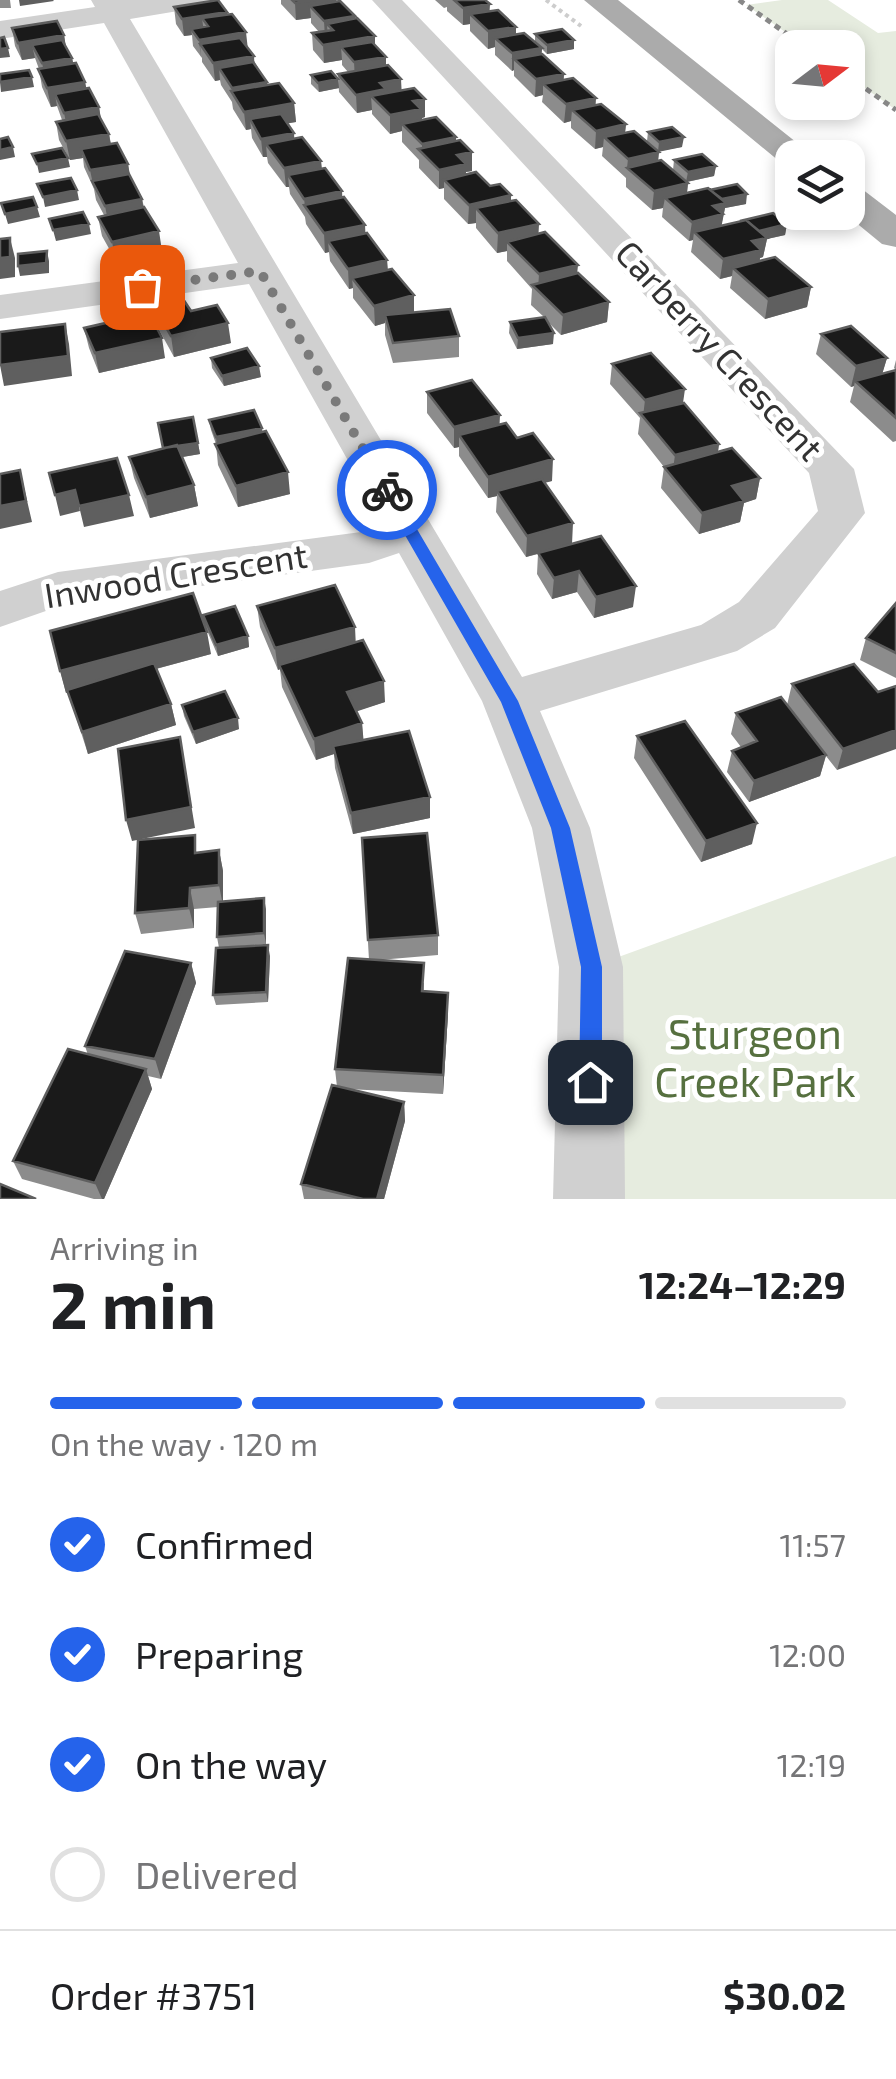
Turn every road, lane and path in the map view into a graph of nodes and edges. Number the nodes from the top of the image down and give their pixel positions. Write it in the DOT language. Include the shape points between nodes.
graph roads {
  1 [pos="196,0"];
  2 [pos="386,0"];
  3 [pos="599,0"];
  4 [pos="108,6"];
  5 [pos="0,30"];
  6 [pos="775,140"];
  7 [pos="865,210"];
  8 [pos="896,235"];
  9 [pos="260,271"];
  10 [pos="0,306"];
  11 [pos="410,530"];
  12 [pos="0,610"];
  13 [pos="509,701"];
  14 [pos="590,1199"];
  1 -- 4 [label="street"];
  2 -- 13 [label="street, Carberry Crescent" via="830,469 842,513 757,615 720,638"];
  3 -- 6 [label="main road"];
  4 -- 5 [label="street"];
  4 -- 9 [label="street"];
  7 -- 8 [label="main road"];
  9 -- 10 [label="street"];
  9 -- 11 [label="street"];
  11 -- 12 [label="street, Inwood Crescent" via="368,547 58,589"];
  11 -- 13 [label="street"];
  13 -- 14 [label="street" via="561,828 591,967"];
}
